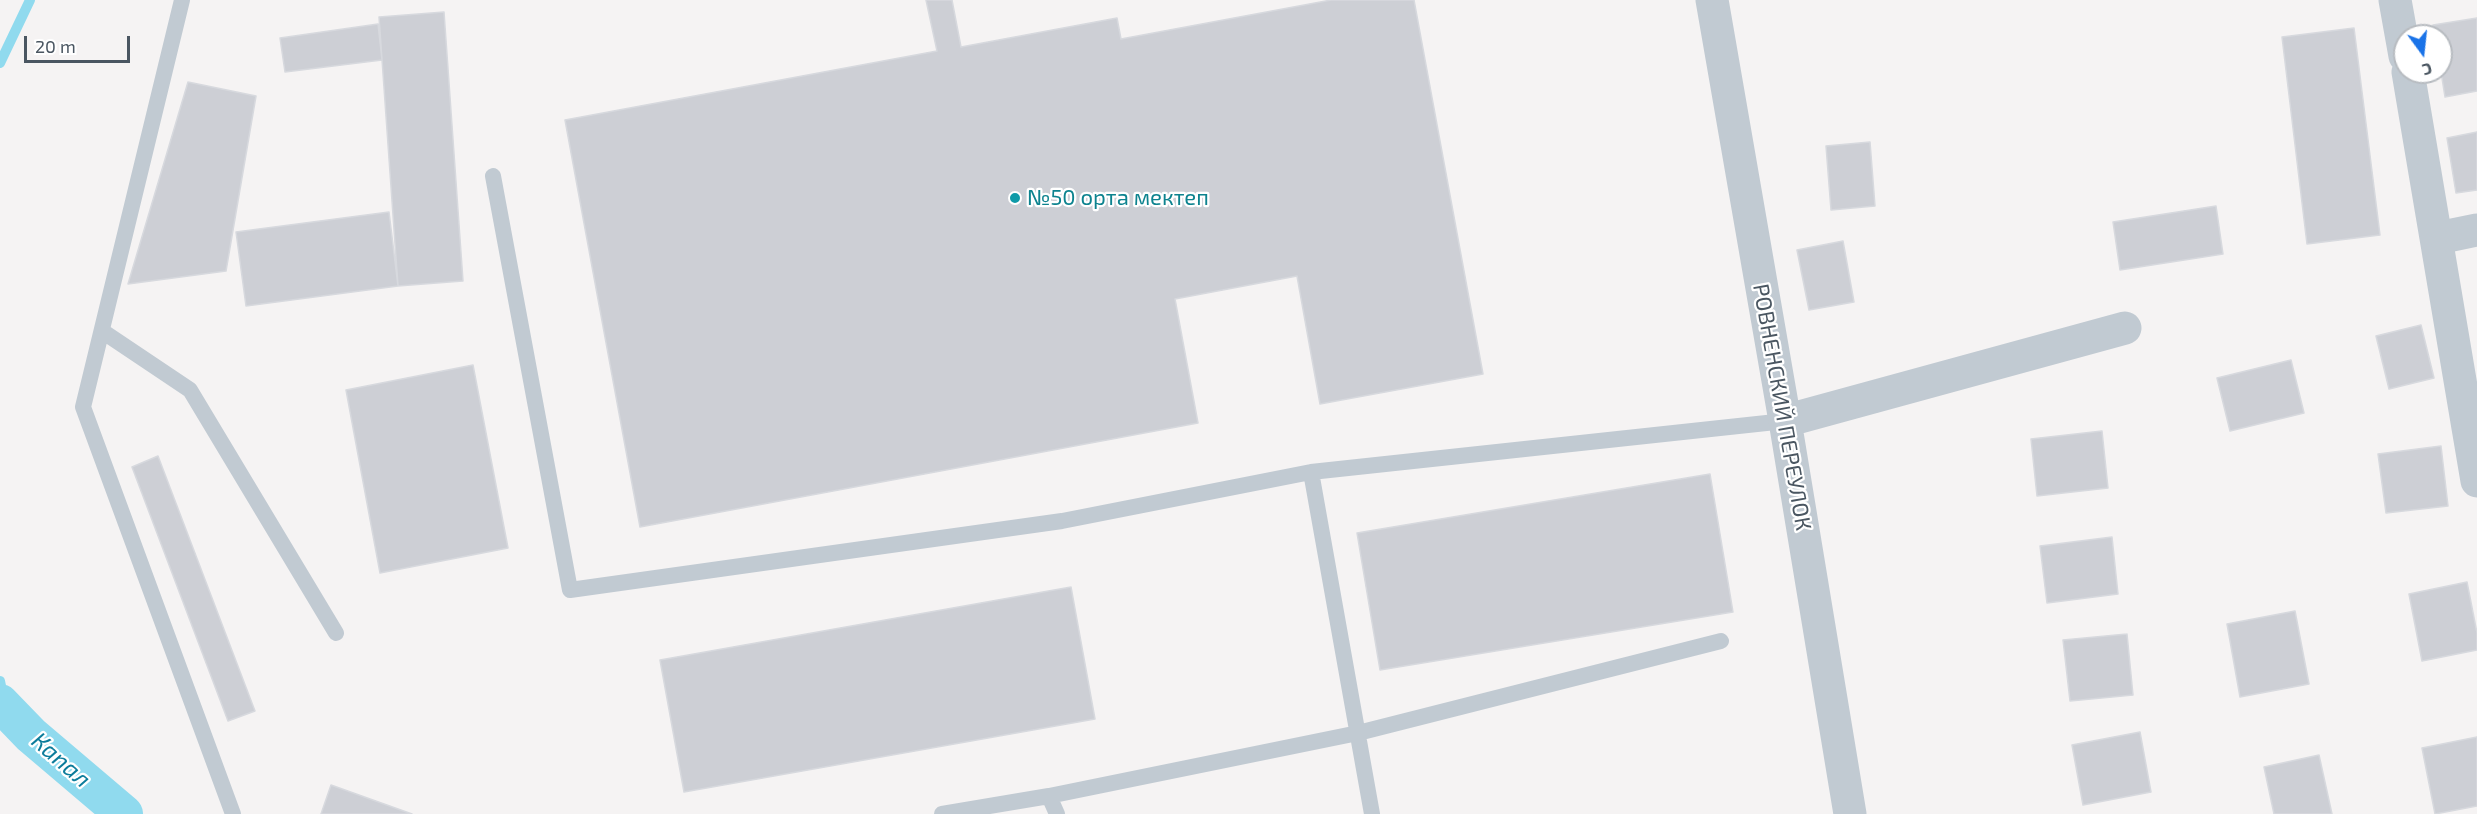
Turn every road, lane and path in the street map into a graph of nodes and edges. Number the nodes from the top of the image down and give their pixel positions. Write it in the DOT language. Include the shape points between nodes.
graph roads {
  1 [pos="182,0"];
  2 [pos="1712,0"];
  3 [pos="2395,0"];
  4 [pos="2399,24"];
  5 [pos="2410,84"];
  6 [pos="493,176"];
  7 [pos="2477,230"];
  8 [pos="2438,238"];
  9 [pos="2125,328"];
  10 [pos="102,331"];
  11 [pos="1785,421"];
  12 [pos="1311,472"];
  13 [pos="2477,481"];
  14 [pos="336,633"];
  15 [pos="1721,642"];
  16 [pos="1358,734"];
  17 [pos="1049,796"];
  18 [pos="233,814"];
  19 [pos="942,814"];
  20 [pos="1057,814"];
  21 [pos="1372,814"];
  22 [pos="1850,814"];
  1 -- 10 [label="lane"];
  2 -- 11 [label="street, РОВНЕНСКИЙ ПЕРЕУЛОК"];
  3 -- 4 [label="street"];
  5 -- 8 [label="street"];
  6 -- 12 [label="lane" via="570,590 1062,521"];
  7 -- 8 [label="street"];
  8 -- 13 [label="street"];
  9 -- 11 [label="street"];
  10 -- 14 [label="lane" via="190,390"];
  10 -- 18 [label="lane" via="83,407"];
  11 -- 12 [label="lane"];
  11 -- 22 [label="street, РОВНЕНСКИЙ ПЕРЕУЛОК"];
  12 -- 16 [label="lane"];
  15 -- 16 [label="lane"];
  16 -- 17 [label="lane"];
  16 -- 21 [label="lane"];
  17 -- 19 [label="lane"];
  17 -- 20 [label="lane"];
}
